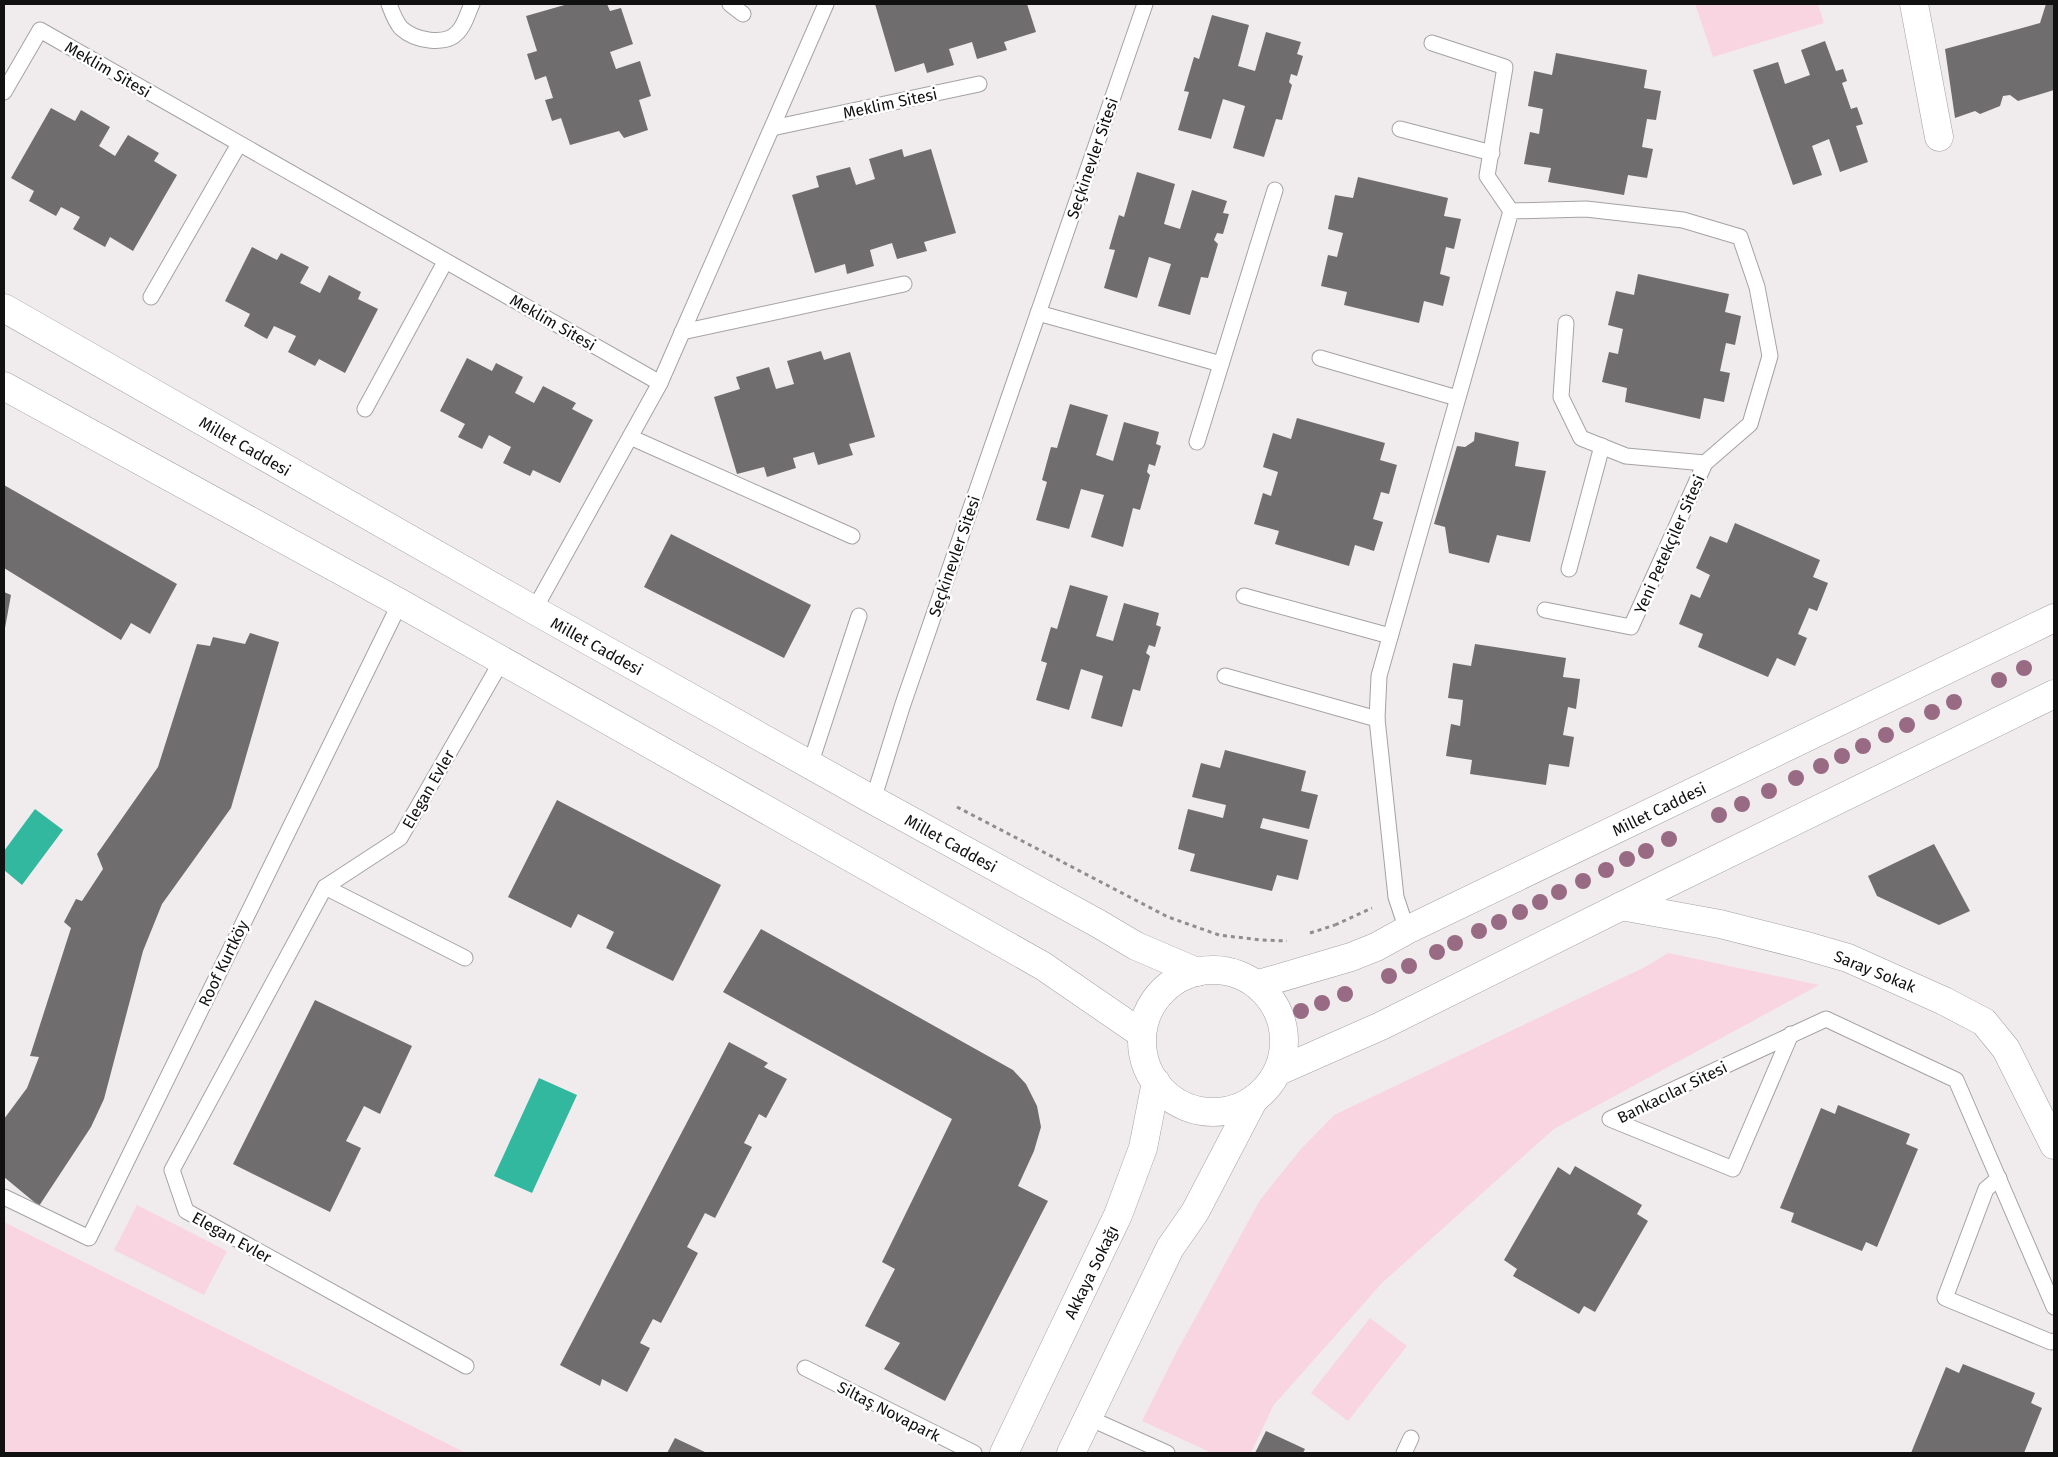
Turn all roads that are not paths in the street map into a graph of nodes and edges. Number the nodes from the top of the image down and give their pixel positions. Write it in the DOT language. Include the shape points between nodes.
graph roads {
  1 [pos="388,4"];
  2 [pos="472,4"];
  3 [pos="730,4"];
  4 [pos="826,4"];
  5 [pos="1145,4"];
  6 [pos="1914,4"];
  7 [pos="743,14"];
  8 [pos="1432,43"];
  9 [pos="979,84"];
  10 [pos="4,92"];
  11 [pos="772,128"];
  12 [pos="1400,129"];
  13 [pos="1939,137"];
  14 [pos="238,144"];
  15 [pos="1492,153"];
  16 [pos="1275,190"];
  17 [pos="1511,211"];
  18 [pos="445,262"];
  19 [pos="904,284"];
  20 [pos="152,297"];
  21 [pos="4,308"];
  22 [pos="1038,313"];
  23 [pos="1566,322"];
  24 [pos="682,332"];
  25 [pos="1320,358"];
  26 [pos="1221,364"];
  27 [pos="660,383"];
  28 [pos="4,386"];
  29 [pos="1458,398"];
  30 [pos="365,409"];
  31 [pos="630,437"];
  32 [pos="1197,442"];
  33 [pos="1602,446"];
  34 [pos="1705,463"];
  35 [pos="852,536"];
  36 [pos="1569,569"];
  37 [pos="1244,596"];
  38 [pos="400,603"];
  39 [pos="534,610"];
  40 [pos="1545,610"];
  41 [pos="859,616"];
  42 [pos="2054,618"];
  43 [pos="1390,636"];
  44 [pos="501,662"];
  45 [pos="1225,676"];
  46 [pos="2054,694"];
  47 [pos="1376,719"];
  48 [pos="810,765"];
  49 [pos="873,800"];
  50 [pos="325,887"];
  51 [pos="1621,906"];
  52 [pos="1407,930"];
  53 [pos="465,958"];
  54 [pos="1197,972"];
  55 [pos="1259,984"];
  56 [pos="1142,1034"];
  57 [pos="1792,1034"];
  58 [pos="1279,1071"];
  59 [pos="1156,1082"];
  60 [pos="1254,1099"];
  61 [pos="2054,1145"];
  62 [pos="1999,1178"];
  63 [pos="4,1196"];
  64 [pos="2054,1307"];
  65 [pos="2054,1341"];
  66 [pos="466,1366"];
  67 [pos="805,1368"];
  68 [pos="1089,1418"];
  69 [pos="1411,1438"];
  70 [pos="974,1453"];
  71 [pos="1004,1453"];
  72 [pos="1072,1453"];
  73 [pos="1167,1453"];
  74 [pos="1404,1453"];
  1 -- 2 [label="lane" via="402,28 424,40 448,38 458,32"];
  3 -- 7 [label="lane"];
  4 -- 11 [label="lane"];
  5 -- 22 [label="lane, Seçkinevler Sitesi"];
  6 -- 13 [label="main road"];
  8 -- 15 [label="lane" via="1505,67"];
  9 -- 11 [label="lane, Meklim Sitesi"];
  10 -- 14 [label="lane, Meklim Sitesi" via="40,30"];
  11 -- 24 [label="lane"];
  12 -- 15 [label="lane"];
  14 -- 18 [label="lane, Meklim Sitesi"];
  14 -- 20 [label="lane"];
  15 -- 17 [label="lane" via="1487,176"];
  16 -- 26 [label="lane"];
  17 -- 29 [label="lane"];
  17 -- 34 [label="lane, Yeni Petekçiler Sitesi" via="1586,208 1683,220 1740,237 1757,287 1770,356 1750,424"];
  18 -- 27 [label="lane, Meklim Sitesi"];
  18 -- 30 [label="lane"];
  19 -- 24 [label="lane"];
  21 -- 39 [label="main road, Millet Caddesi"];
  22 -- 26 [label="lane"];
  22 -- 49 [label="lane, Seçkinevler Sitesi"];
  23 -- 33 [label="lane, Yeni Petekçiler Sitesi" via="1561,397 1581,438"];
  24 -- 27 [label="lane"];
  25 -- 29 [label="lane"];
  26 -- 32 [label="lane"];
  27 -- 31 [label="lane"];
  28 -- 38 [label="main road"];
  29 -- 43 [label="lane"];
  31 -- 35 [label="lane"];
  31 -- 39 [label="lane"];
  33 -- 34 [label="lane, Yeni Petekçiler Sitesi" via="1626,456"];
  33 -- 36 [label="lane"];
  34 -- 40 [label="lane, Yeni Petekçiler Sitesi" via="1631,626"];
  37 -- 43 [label="lane"];
  38 -- 44 [label="main road"];
  38 -- 63 [label="lane, Roof Kurtköy" via="89,1238"];
  39 -- 48 [label="main road, Millet Caddesi"];
  41 -- 48 [label="lane"];
  42 -- 52 [label="main road, Millet Caddesi"];
  43 -- 47 [label="lane" via="1379,676"];
  44 -- 50 [label="lane, Elegan Evler" via="400,838"];
  44 -- 56 [label="main road" via="1043,966"];
  45 -- 47 [label="lane"];
  46 -- 51 [label="main road"];
  47 -- 52 [label="lane" via="1396,897"];
  48 -- 49 [label="main road, Millet Caddesi"];
  49 -- 54 [label="main road, Millet Caddesi" via="1136,946"];
  50 -- 53 [label="lane"];
  50 -- 66 [label="lane, Elegan Evler" via="172,1170 186,1211"];
  51 -- 58 [label="main road" via="1381,1026"];
  51 -- 61 [label="main road, Saray Sokak" via="1720,924 1848,958 1984,1022 2006,1049"];
  52 -- 55 [label="main road, Millet Caddesi" via="1351,957"];
  54 -- 55 [label="main road" via="1216,970 1238,974"];
  54 -- 56 [label="main road" via="1176,980 1159,994 1147,1013"];
  55 -- 58 [label="main road" via="1277,1011 1284,1034"];
  56 -- 59 [label="main road" via="1144,1056"];
  57 -- 57 [label="lane, Bankacılar Sitesi" via="1757,1050 1610,1120 1733,1170"];
  57 -- 62 [label="lane, Bankacılar Sitesi" via="1826,1018 1956,1080"];
  58 -- 60 [label="main road" via="1267,1090"];
  59 -- 60 [label="main road" via="1166,1094 1185,1106 1207,1111 1231,1109"];
  59 -- 71 [label="main road, Akkaya Sokağı" via="1143,1148 1118,1215"];
  60 -- 68 [label="main road" via="1195,1212 1170,1248"];
  62 -- 64 [label="lane, Bankacılar Sitesi"];
  62 -- 65 [label="lane" via="1986,1189 1945,1298"];
  67 -- 70 [label="lane, Siltaş Novapark"];
  68 -- 72 [label="main road"];
  68 -- 73 [label="lane"];
  69 -- 74 [label="lane"];
}
